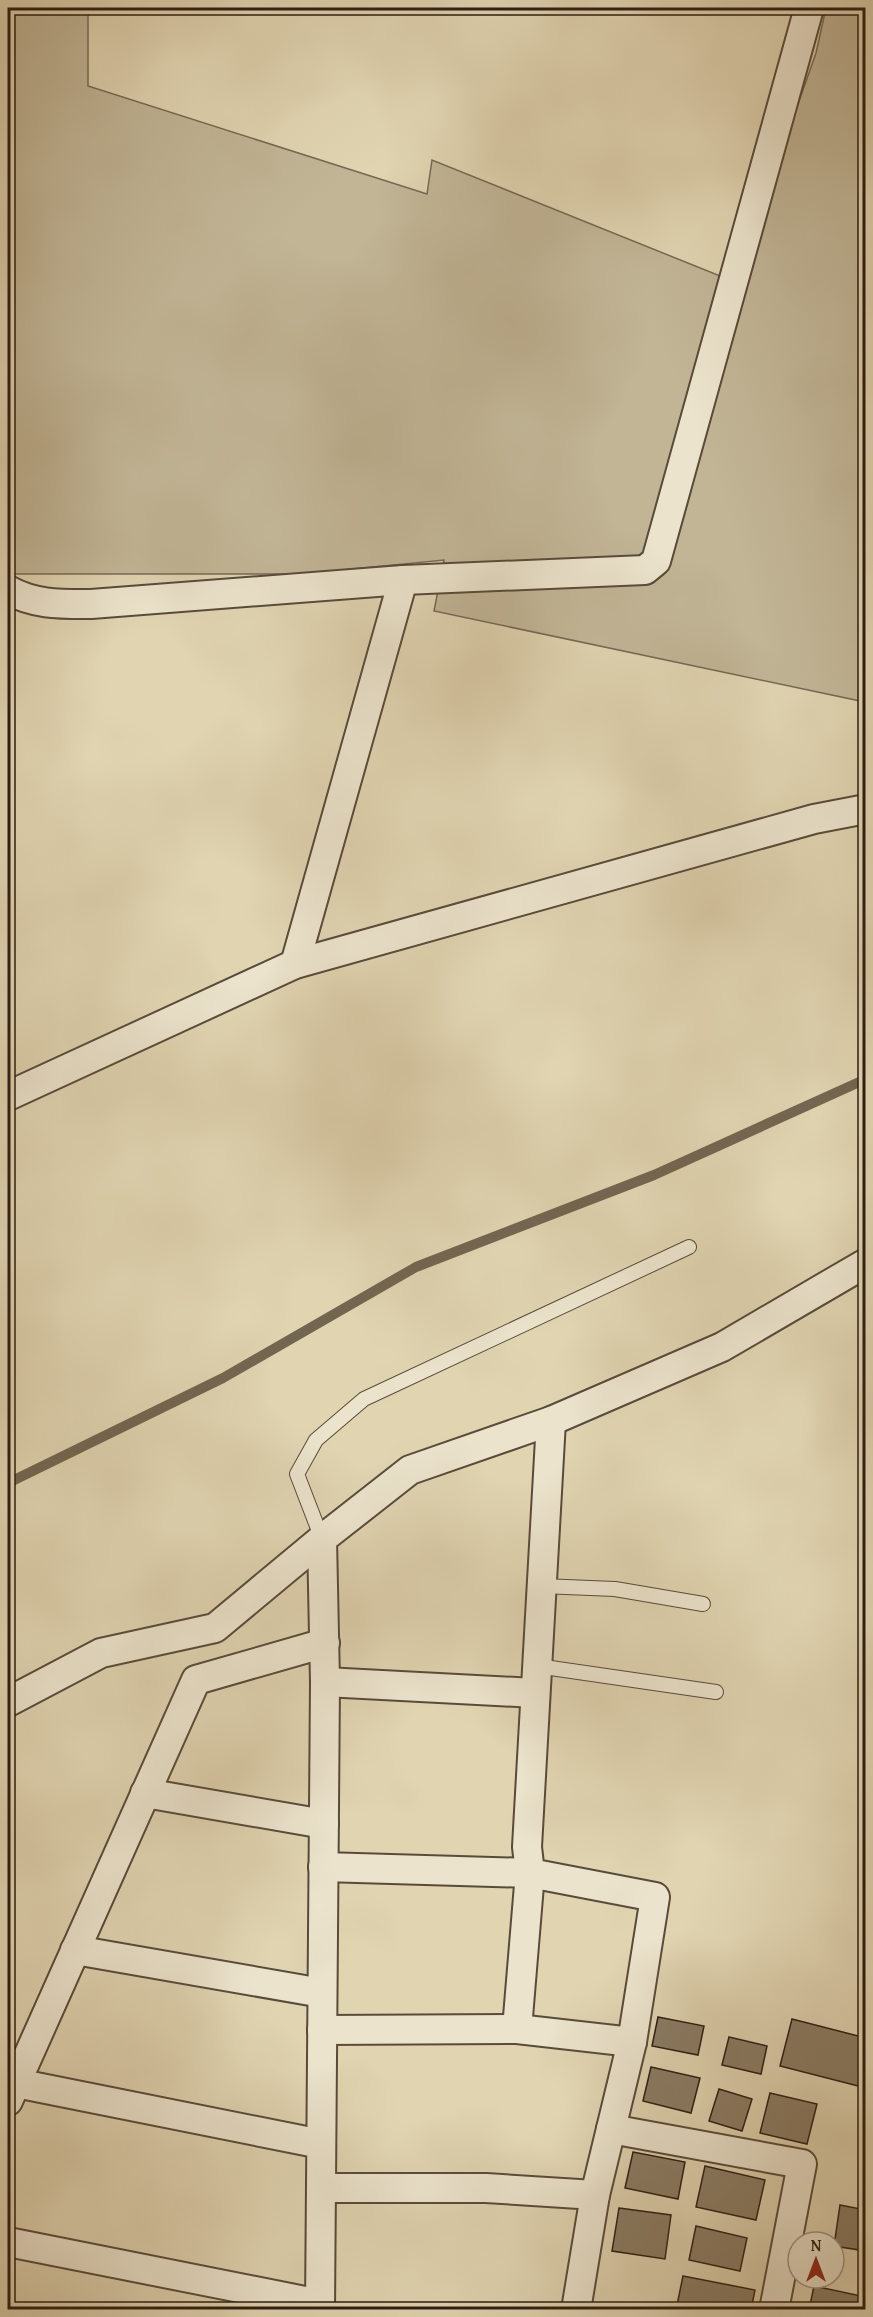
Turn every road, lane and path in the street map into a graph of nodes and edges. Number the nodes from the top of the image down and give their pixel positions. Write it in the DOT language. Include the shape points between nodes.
graph roads {
  1 [pos="809,8"];
  2 [pos="403,580"];
  3 [pos="8,590"];
  4 [pos="866,809"];
  5 [pos="295,964"];
  6 [pos="8,1096"];
  7 [pos="689,1247"];
  8 [pos="866,1263"];
  9 [pos="551,1421"];
  10 [pos="322,1539"];
  11 [pos="541,1586"];
  12 [pos="704,1604"];
  13 [pos="324,1643"];
  14 [pos="536,1680"];
  15 [pos="324,1682"];
  16 [pos="716,1692"];
  17 [pos="8,1702"];
  18 [pos="145,1793"];
  19 [pos="324,1824"];
  20 [pos="323,1867"];
  21 [pos="530,1873"];
  22 [pos="75,1950"];
  23 [pos="322,1993"];
  24 [pos="517,2029"];
  25 [pos="322,2030"];
  26 [pos="632,2042"];
  27 [pos="11,2092"];
  28 [pos="611,2129"];
  29 [pos="321,2144"];
  30 [pos="321,2188"];
  31 [pos="595,2195"];
  32 [pos="8,2242"];
  33 [pos="320,2307"];
  34 [pos="576,2310"];
  35 [pos="774,2310"];
  1 -- 2 [label="street" via="656,561 645,570"];
  2 -- 3 [label="street" via="92,604 46,604"];
  2 -- 5 [label="street"];
  4 -- 5 [label="street" via="814,819"];
  5 -- 6 [label="street"];
  7 -- 10 [label="lane" via="364,1399 316,1440 297,1474"];
  8 -- 9 [label="street" via="722,1347"];
  9 -- 10 [label="street" via="410,1470"];
  9 -- 11 [label="street"];
  10 -- 13 [label="street"];
  10 -- 17 [label="street" via="215,1628 101,1653"];
  11 -- 12 [label="lane" via="615,1589"];
  11 -- 14 [label="street"];
  13 -- 15 [label="street"];
  13 -- 18 [label="street" via="196,1680"];
  14 -- 15 [label="street"];
  14 -- 16 [label="lane"];
  14 -- 21 [label="street" via="526,1847"];
  15 -- 19 [label="street"];
  18 -- 19 [label="street"];
  18 -- 22 [label="street"];
  19 -- 20 [label="street"];
  20 -- 21 [label="street"];
  20 -- 23 [label="street"];
  21 -- 24 [label="street"];
  21 -- 26 [label="street" via="655,1897"];
  22 -- 23 [label="street"];
  22 -- 27 [label="street"];
  23 -- 25 [label="street"];
  24 -- 25 [label="street"];
  24 -- 26 [label="street"];
  25 -- 29 [label="street"];
  26 -- 28 [label="street"];
  27 -- 29 [label="street"];
  28 -- 31 [label="street"];
  28 -- 35 [label="street" via="802,2164"];
  29 -- 30 [label="street"];
  30 -- 31 [label="street" via="486,2188"];
  30 -- 33 [label="street"];
  31 -- 34 [label="street"];
  32 -- 33 [label="street"];
}
